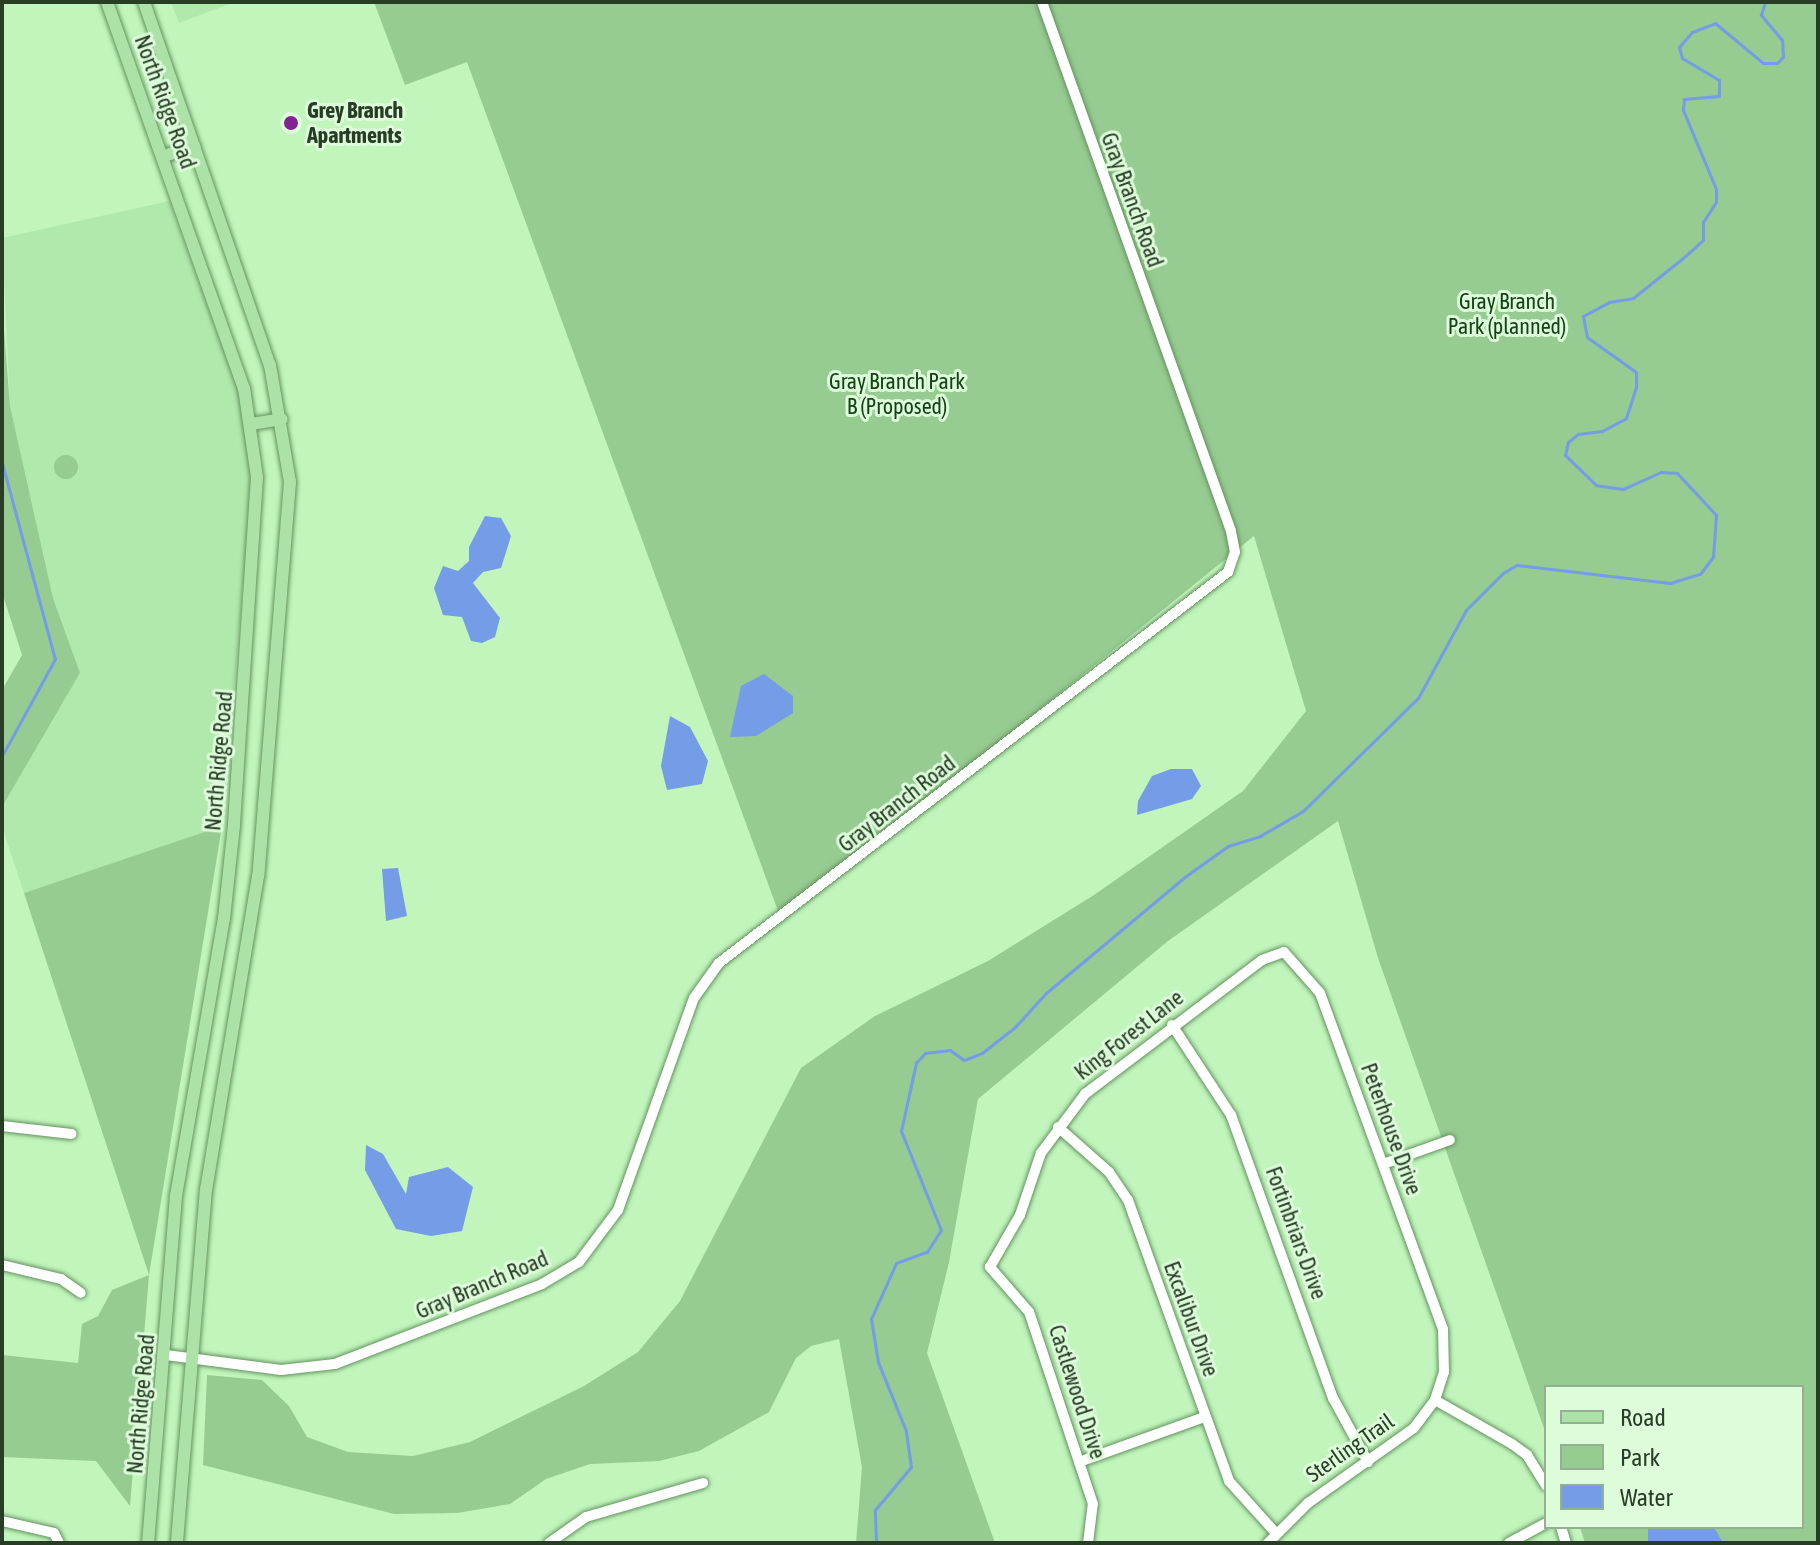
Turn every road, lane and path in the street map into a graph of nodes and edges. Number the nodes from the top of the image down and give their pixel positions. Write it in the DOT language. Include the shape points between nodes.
graph roads {
  1 [pos="107,2"];
  2 [pos="144,2"];
  3 [pos="1043,5"];
  4 [pos="194,146"];
  5 [pos="164,156"];
  6 [pos="282,419"];
  7 [pos="251,424"];
  8 [pos="1284,952"];
  9 [pos="1172,1025"];
  10 [pos="2,1126"];
  11 [pos="1058,1127"];
  12 [pos="72,1134"];
  13 [pos="1450,1140"];
  14 [pos="1383,1164"];
  15 [pos="2,1265"];
  16 [pos="990,1267"];
  17 [pos="81,1293"];
  18 [pos="1443,1329"];
  19 [pos="166,1355"];
  20 [pos="193,1358"];
  21 [pos="1435,1400"];
  22 [pos="1205,1417"];
  23 [pos="1079,1462"];
  24 [pos="1368,1462"];
  25 [pos="703,1483"];
  26 [pos="1544,1483"];
  27 [pos="2,1521"];
  28 [pos="1544,1524"];
  29 [pos="1275,1532"];
  30 [pos="56,1538"];
  31 [pos="148,1543"];
  32 [pos="177,1543"];
  33 [pos="549,1543"];
  34 [pos="1088,1543"];
  35 [pos="1268,1543"];
  36 [pos="1509,1543"];
  1 -- 5 [label="main road, North Ridge Road"];
  2 -- 4 [label="main road, North Ridge Road"];
  3 -- 20 [label="street, Gray Branch Road" via="1231,531 1235,552 1228,572 719,963 694,998 618,1210 579,1262 542,1284 335,1364 281,1370"];
  4 -- 5 [label="main road"];
  4 -- 6 [label="main road, North Ridge Road" via="270,365"];
  5 -- 7 [label="main road, North Ridge Road" via="226,332"];
  6 -- 7 [label="main road"];
  6 -- 20 [label="main road, North Ridge Road" via="290,482 288,537 258,876 206,1189"];
  7 -- 19 [label="main road, North Ridge Road" via="258,521 234,825 224,918 176,1196"];
  8 -- 9 [label="street, King Forest Lane" via="1262,960"];
  8 -- 14 [label="street, Peterhouse Drive" via="1320,993"];
  9 -- 11 [label="street, King Forest Lane" via="1085,1094"];
  9 -- 24 [label="street, Fortinbriars Drive" via="1231,1115 1333,1398"];
  10 -- 12 [label="street"];
  11 -- 16 [label="street, King Forest Lane" via="1041,1153 1020,1215"];
  11 -- 22 [label="street, Excalibur Drive" via="1109,1172 1128,1200"];
  13 -- 14 [label="street"];
  14 -- 18 [label="street, Peterhouse Drive"];
  15 -- 17 [label="street" via="61,1279"];
  16 -- 23 [label="street, Castlewood Drive" via="1029,1312"];
  18 -- 21 [label="street, Sterling Trail" via="1444,1372"];
  19 -- 20 [label="street, Gray Branch Road"];
  19 -- 31 [label="main road, North Ridge Road"];
  20 -- 32 [label="main road, North Ridge Road"];
  21 -- 24 [label="street, Sterling Trail" via="1414,1428"];
  21 -- 26 [label="street" via="1527,1455"];
  22 -- 23 [label="street"];
  22 -- 29 [label="street, Excalibur Drive" via="1229,1481"];
  23 -- 34 [label="street, Castlewood Drive" via="1093,1504"];
  24 -- 29 [label="street, Sterling Trail"];
  25 -- 33 [label="street" via="586,1517"];
  27 -- 30 [label="street"];
  28 -- 36 [label="street"];
  29 -- 35 [label="street, Sterling Trail"];
}
